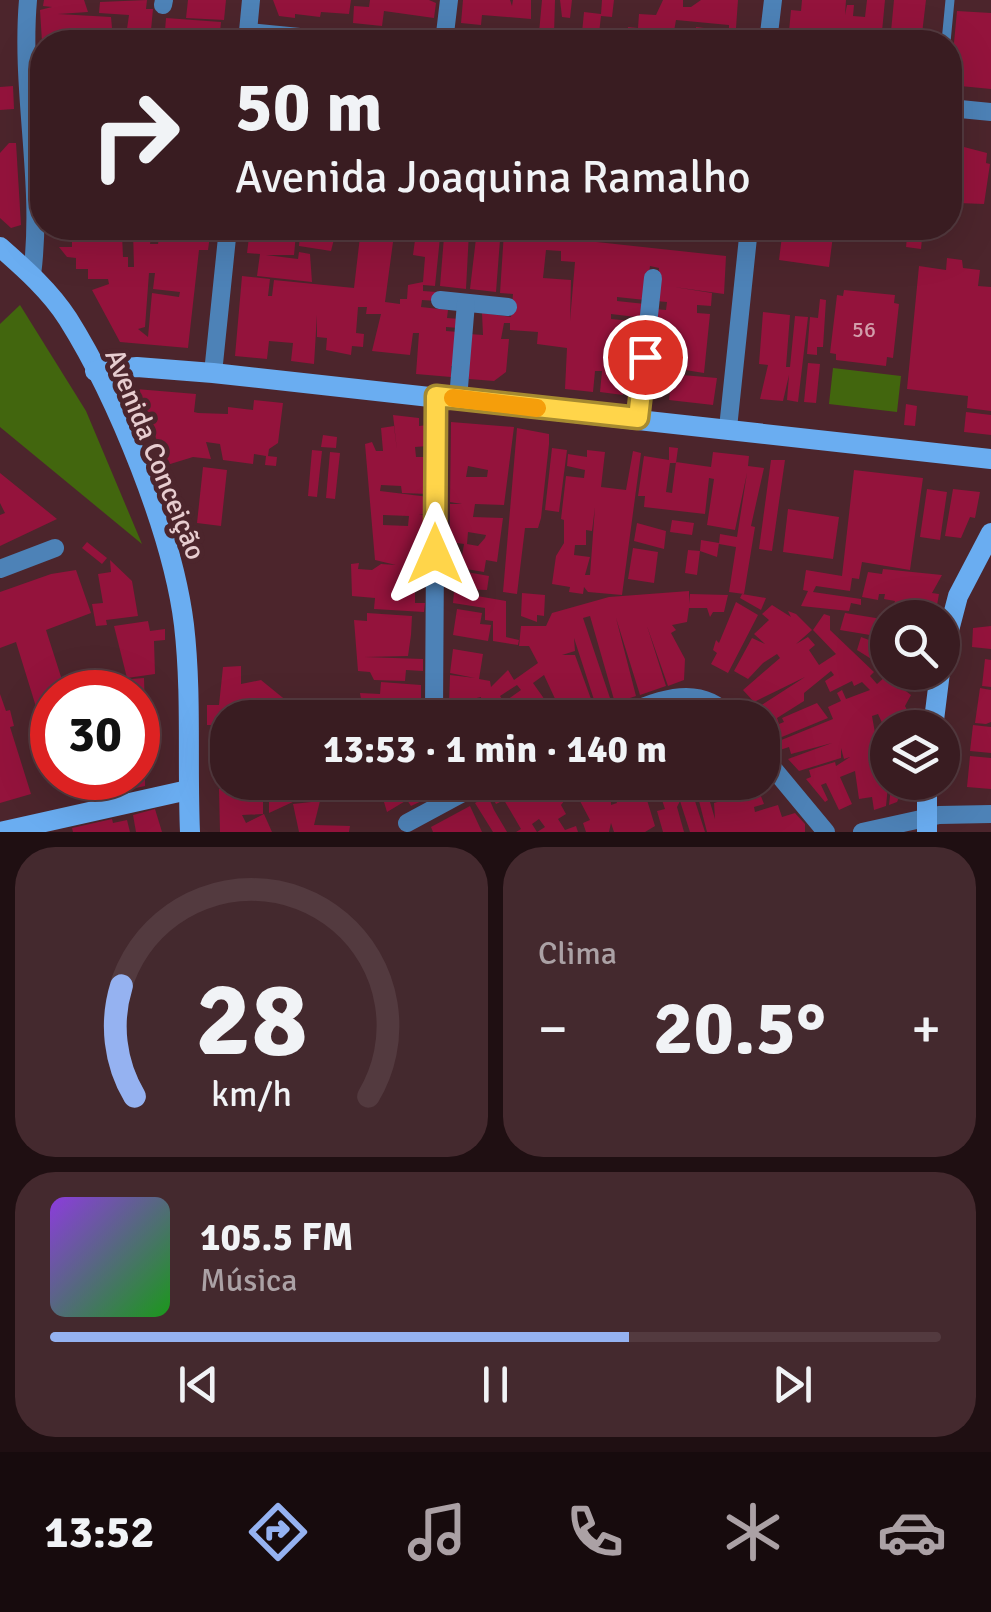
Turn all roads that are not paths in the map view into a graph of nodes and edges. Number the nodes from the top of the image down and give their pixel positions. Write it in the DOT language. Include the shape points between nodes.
graph roads {
  1 [pos="28,0"];
  2 [pos="251,0"];
  3 [pos="449,0"];
  4 [pos="773,0"];
  5 [pos="950,0"];
  6 [pos="248,30"];
  7 [pos="445,30"];
  8 [pos="769,30"];
  9 [pos="947,30"];
  10 [pos="962,109"];
  11 [pos="991,112"];
  12 [pos="30,133"];
  13 [pos="36,240"];
  14 [pos="227,240"];
  15 [pos="748,240"];
  16 [pos="0,247"];
  17 [pos="32,274"];
  18 [pos="653,278"];
  19 [pos="440,300"];
  20 [pos="466,303"];
  21 [pos="508,307"];
  22 [pos="95,370"];
  23 [pos="213,373"];
  24 [pos="436,396"];
  25 [pos="458,399"];
  26 [pos="638,418"];
  27 [pos="728,428"];
  28 [pos="991,459"];
  29 [pos="991,533"];
  30 [pos="54,548"];
  31 [pos="0,569"];
  32 [pos="957,600"];
  33 [pos="434,700"];
  34 [pos="673,700"];
  35 [pos="712,700"];
  36 [pos="780,777"];
  37 [pos="188,790"];
  38 [pos="450,800"];
  39 [pos="991,814"];
  40 [pos="407,823"];
  41 [pos="927,825"];
  42 [pos="0,832"];
  43 [pos="190,832"];
  44 [pos="826,832"];
  45 [pos="862,832"];
  1 -- 12 [label="street"];
  2 -- 6 [label="street"];
  3 -- 7 [label="street"];
  4 -- 8 [label="street"];
  5 -- 9 [label="lane"];
  10 -- 11 [label="street"];
  13 -- 17 [label="street"];
  14 -- 23 [label="street"];
  15 -- 27 [label="street"];
  16 -- 17 [label="main road, Avenida Conceição"];
  17 -- 22 [label="main road, Avenida Conceição"];
  18 -- 26 [label="street"];
  19 -- 20 [label="street"];
  20 -- 21 [label="street"];
  20 -- 25 [label="street"];
  22 -- 23 [label="main road" via="136,366"];
  22 -- 37 [label="main road, Avenida Conceição" via="178,585 188,670"];
  23 -- 24 [label="main road"];
  24 -- 25 [label="main road"];
  24 -- 33 [label="street"];
  25 -- 26 [label="main road"];
  26 -- 27 [label="main road"];
  27 -- 28 [label="main road"];
  29 -- 32 [label="main road"];
  30 -- 31 [label="street"];
  34 -- 35 [label="street"];
  36 -- 44 [label="street"];
  37 -- 42 [label="main road"];
  37 -- 43 [label="main road, Avenida Conceição"];
  38 -- 40 [label="street"];
  39 -- 41 [label="street"];
  41 -- 45 [label="street"];
}
